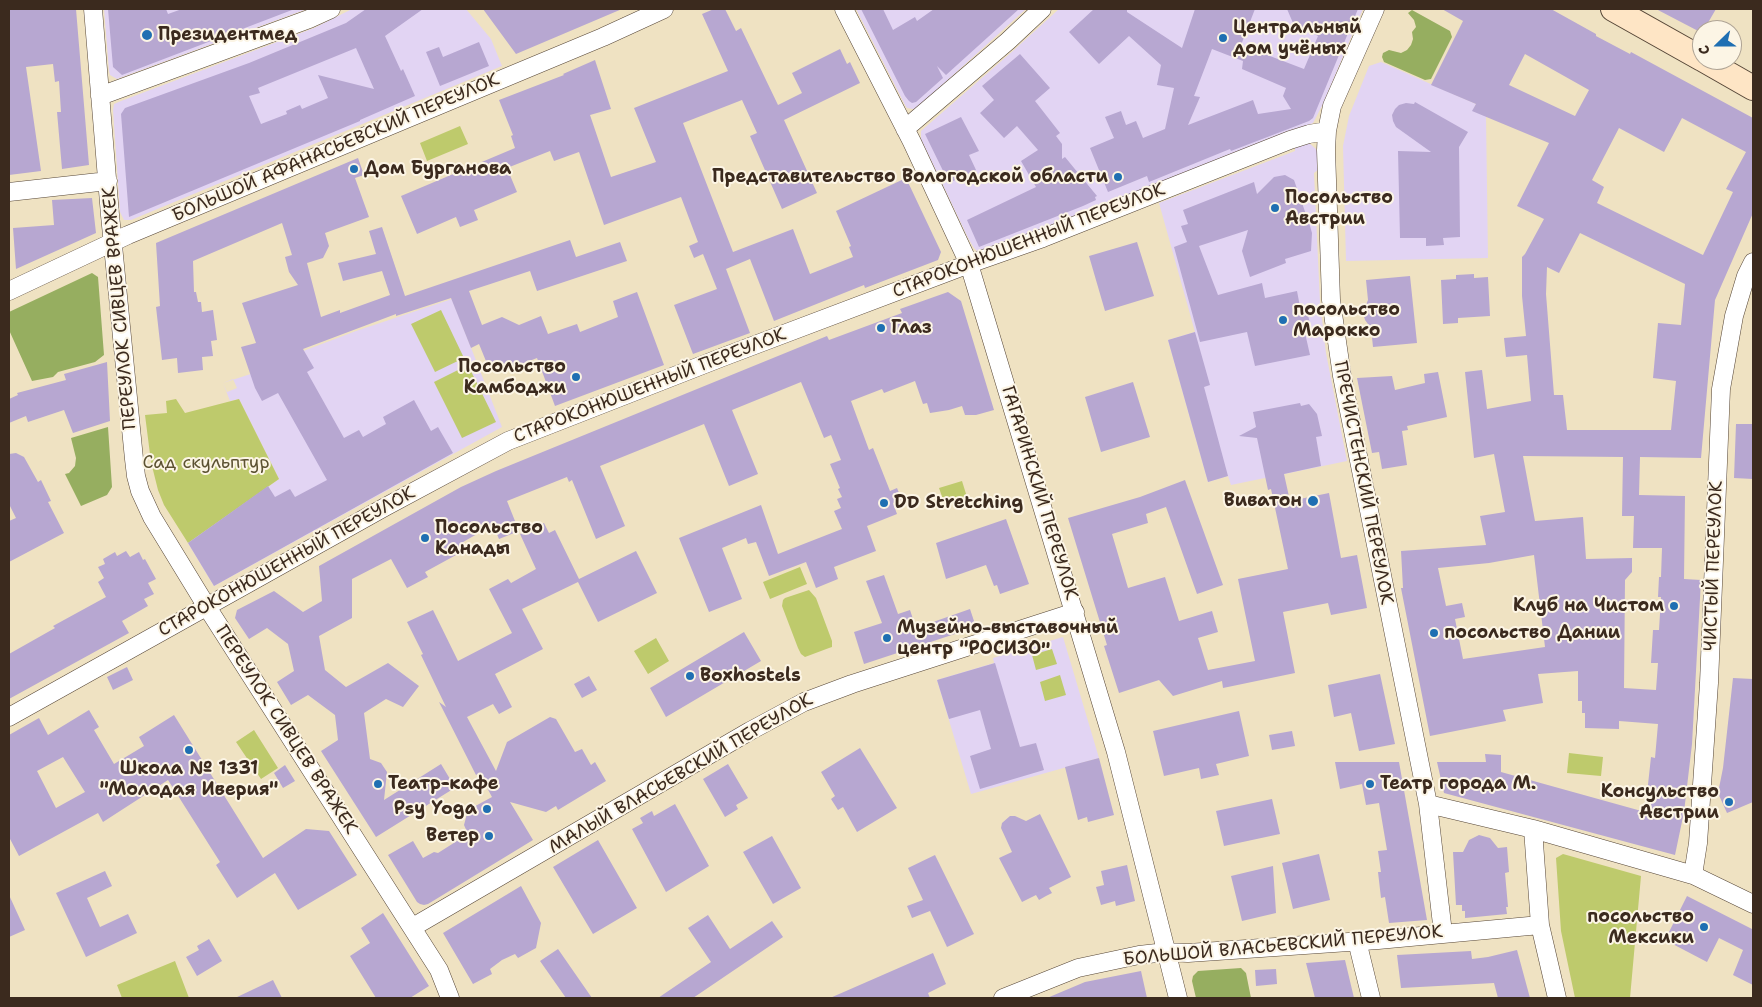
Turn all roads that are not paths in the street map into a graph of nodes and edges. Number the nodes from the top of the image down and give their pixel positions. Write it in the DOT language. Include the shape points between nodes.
graph roads {
  1 [pos="93,9"];
  2 [pos="330,9"];
  3 [pos="664,9"];
  4 [pos="844,9"];
  5 [pos="1042,9"];
  6 [pos="1375,9"];
  7 [pos="1618,10"];
  8 [pos="1692,53"];
  9 [pos="1722,70"];
  10 [pos="1753,88"];
  11 [pos="100,96"];
  12 [pos="905,129"];
  13 [pos="1327,131"];
  14 [pos="108,181"];
  15 [pos="9,192"];
  16 [pos="113,242"];
  17 [pos="1753,262"];
  18 [pos="969,264"];
  19 [pos="9,291"];
  20 [pos="207,607"];
  21 [pos="1075,612"];
  22 [pos="9,717"];
  23 [pos="1428,804"];
  24 [pos="1533,829"];
  25 [pos="1693,875"];
  26 [pos="1753,904"];
  27 [pos="1540,925"];
  28 [pos="413,928"];
  29 [pos="1443,933"];
  30 [pos="1357,941"];
  31 [pos="1166,952"];
  32 [pos="449,998"];
  33 [pos="1003,998"];
  34 [pos="1178,998"];
  35 [pos="1371,998"];
  36 [pos="1557,998"];
  1 -- 11 [label="street, ПЕРЕУЛОК СИВЦЕВ ВРАЖЕК"];
  2 -- 11 [label="street"];
  3 -- 16 [label="street, БОЛЬШОЙ АФАНАСЬЕВСКИЙ ПЕРЕУЛОК"];
  4 -- 12 [label="street, ГАГАРИНСКИЙ ПЕРЕУЛОК"];
  5 -- 12 [label="street"];
  6 -- 13 [label="street, ПРЕЧИСТЕНСКИЙ ПЕРЕУЛОК" via="1332,106"];
  7 -- 8 [label="main road"];
  9 -- 10 [label="main road"];
  11 -- 14 [label="street, ПЕРЕУЛОК СИВЦЕВ ВРАЖЕК"];
  12 -- 18 [label="street, ГАГАРИНСКИЙ ПЕРЕУЛОК"];
  13 -- 18 [label="street, СТАРОКОНЮШЕННЫЙ ПЕРЕУЛОК" via="1290,140"];
  13 -- 23 [label="street, ПРЕЧИСТЕНСКИЙ ПЕРЕУЛОК" via="1330,276 1337,350"];
  14 -- 15 [label="street"];
  14 -- 16 [label="street, ПЕРЕУЛОК СИВЦЕВ ВРАЖЕК"];
  16 -- 19 [label="street, БОЛЬШОЙ АФАНАСЬЕВСКИЙ ПЕРЕУЛОК"];
  16 -- 20 [label="street, ПЕРЕУЛОК СИВЦЕВ ВРАЖЕК" via="136,476 152,517"];
  17 -- 25 [label="street, ЧИСТЫЙ ПЕРЕУЛОК" via="1734,316 1721,389 1709,683"];
  18 -- 20 [label="street, СТАРОКОНЮШЕННЫЙ ПЕРЕУЛОК" via="508,441"];
  18 -- 21 [label="street, ГАГАРИНСКИЙ ПЕРЕУЛОК"];
  20 -- 22 [label="street, СТАРОКОНЮШЕННЫЙ ПЕРЕУЛОК"];
  20 -- 28 [label="street, ПЕРЕУЛОК СИВЦЕВ ВРАЖЕК"];
  21 -- 28 [label="street, МАЛЫЙ ВЛАСЬЕВСКИЙ ПЕРЕУЛОК" via="804,702 750,730"];
  21 -- 31 [label="street, ГАГАРИНСКИЙ ПЕРЕУЛОК" via="1123,775"];
  23 -- 24 [label="street"];
  23 -- 29 [label="street, ПРЕЧИСТЕНСКИЙ ПЕРЕУЛОК"];
  24 -- 25 [label="street"];
  24 -- 27 [label="street"];
  25 -- 26 [label="street"];
  27 -- 29 [label="street, БОЛЬШОЙ ВЛАСЬЕВСКИЙ ПЕРЕУЛОК"];
  27 -- 36 [label="street"];
  28 -- 32 [label="street, ПЕРЕУЛОК СИВЦЕВ ВРАЖЕК" via="439,970"];
  29 -- 30 [label="street, БОЛЬШОЙ ВЛАСЬЕВСКИЙ ПЕРЕУЛОК"];
  30 -- 31 [label="street, БОЛЬШОЙ ВЛАСЬЕВСКИЙ ПЕРЕУЛОК"];
  30 -- 35 [label="street"];
  31 -- 33 [label="street, БОЛЬШОЙ ВЛАСЬЕВСКИЙ ПЕРЕУЛОК" via="1078,968"];
  31 -- 34 [label="street, ГАГАРИНСКИЙ ПЕРЕУЛОК"];
}
